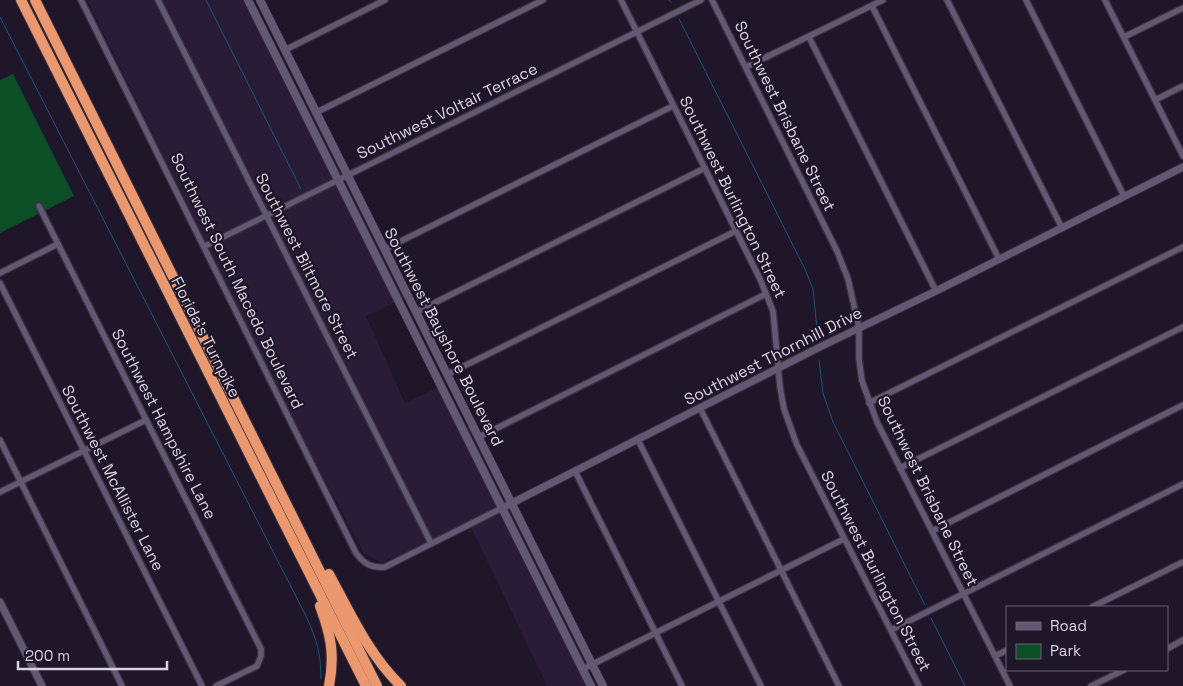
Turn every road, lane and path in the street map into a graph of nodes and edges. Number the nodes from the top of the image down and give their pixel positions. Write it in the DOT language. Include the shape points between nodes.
graph roads {
  1 [pos="21,0"];
  2 [pos="35,0"];
  3 [pos="81,0"];
  4 [pos="158,0"];
  5 [pos="260,0"];
  6 [pos="385,0"];
  7 [pos="543,0"];
  8 [pos="621,0"];
  9 [pos="701,0"];
  10 [pos="712,0"];
  11 [pos="883,0"];
  12 [pos="947,0"];
  13 [pos="1026,0"];
  14 [pos="1106,0"];
  15 [pos="249,2"];
  16 [pos="872,6"];
  17 [pos="1183,8"];
  18 [pos="636,32"];
  19 [pos="809,37"];
  20 [pos="1124,37"];
  21 [pos="285,50"];
  22 [pos="278,60"];
  23 [pos="746,67"];
  24 [pos="1183,86"];
  25 [pos="1155,100"];
  26 [pos="311,101"];
  27 [pos="673,106"];
  28 [pos="317,112"];
  29 [pos="1183,156"];
  30 [pos="1183,167"];
  31 [pos="705,168"];
  32 [pos="348,176"];
  33 [pos="338,180"];
  34 [pos="1124,196"];
  35 [pos="39,206"];
  36 [pos="267,216"];
  37 [pos="1062,228"];
  38 [pos="736,231"];
  39 [pos="58,244"];
  40 [pos="205,246"];
  41 [pos="385,248"];
  42 [pos="1183,248"];
  43 [pos="999,259"];
  44 [pos="0,273"];
  45 [pos="0,283"];
  46 [pos="936,291"];
  47 [pos="766,294"];
  48 [pos="416,312"];
  49 [pos="1183,327"];
  50 [pos="859,328"];
  51 [pos="415,334"];
  52 [pos="778,369"];
  53 [pos="448,374"];
  54 [pos="445,394"];
  55 [pos="869,403"];
  56 [pos="1183,405"];
  57 [pos="700,408"];
  58 [pos="146,420"];
  59 [pos="473,425"];
  60 [pos="479,437"];
  61 [pos="0,440"];
  62 [pos="638,440"];
  63 [pos="84,450"];
  64 [pos="900,468"];
  65 [pos="575,471"];
  66 [pos="20,482"];
  67 [pos="1183,484"];
  68 [pos="0,492"];
  69 [pos="285,499"];
  70 [pos="512,502"];
  71 [pos="502,508"];
  72 [pos="932,531"];
  73 [pos="844,539"];
  74 [pos="431,543"];
  75 [pos="1183,562"];
  76 [pos="374,568"];
  77 [pos="782,570"];
  78 [pos="311,579"];
  79 [pos="963,594"];
  80 [pos="0,602"];
  81 [pos="719,602"];
  82 [pos="1094,606"];
  83 [pos="890,630"];
  84 [pos="656,634"];
  85 [pos="1183,640"];
  86 [pos="1168,648"];
  87 [pos="1006,650"];
  88 [pos="995,656"];
  89 [pos="592,664"];
  90 [pos="583,669"];
  91 [pos="1122,671"];
  92 [pos="42,686"];
  93 [pos="122,686"];
  94 [pos="202,686"];
  95 [pos="216,686"];
  96 [pos="329,686"];
  97 [pos="366,686"];
  98 [pos="377,686"];
  99 [pos="401,686"];
  100 [pos="591,686"];
  101 [pos="603,686"];
  102 [pos="682,686"];
  103 [pos="761,686"];
  104 [pos="839,686"];
  105 [pos="918,686"];
  106 [pos="1010,686"];
  107 [pos="1091,686"];
  1 -- 78 [label="highway, Florida's Turnpike"];
  2 -- 69 [label="highway, Florida's Turnpike"];
  3 -- 40 [label="street, Southwest South Macedo Boulevard"];
  4 -- 36 [label="street, Southwest Biltmore Street"];
  5 -- 21 [label="main road, Southwest Bayshore Boulevard"];
  6 -- 21 [label="street"];
  7 -- 28 [label="street"];
  8 -- 18 [label="street, Southwest Burlington Street"];
  9 -- 18 [label="street, Southwest Voltair Terrace"];
  10 -- 23 [label="street, Southwest Brisbane Street"];
  11 -- 16 [label="street"];
  12 -- 37 [label="street"];
  13 -- 34 [label="street"];
  14 -- 20 [label="street"];
  15 -- 21 [label="main road" via="256,7 273,42"];
  15 -- 22 [label="main road, Southwest Bayshore Boulevard"];
  16 -- 19 [label="street"];
  16 -- 43 [label="street"];
  17 -- 20 [label="street"];
  18 -- 27 [label="street, Southwest Burlington Street"];
  18 -- 32 [label="street, Southwest Voltair Terrace"];
  19 -- 23 [label="street"];
  19 -- 46 [label="street"];
  20 -- 25 [label="street"];
  21 -- 26 [label="main road, Southwest Bayshore Boulevard"];
  22 -- 26 [label="main road" via="286,60 306,99"];
  22 -- 33 [label="main road, Southwest Bayshore Boulevard"];
  23 -- 50 [label="street, Southwest Brisbane Street" via="837,251 848,279"];
  24 -- 25 [label="street"];
  25 -- 29 [label="street"];
  26 -- 28 [label="main road, Southwest Bayshore Boulevard"];
  27 -- 31 [label="street, Southwest Burlington Street"];
  27 -- 41 [label="street"];
  28 -- 32 [label="main road, Southwest Bayshore Boulevard"];
  30 -- 34 [label="street, Southwest Thornhill Drive"];
  31 -- 38 [label="street, Southwest Burlington Street"];
  31 -- 48 [label="street"];
  32 -- 33 [label="street, Southwest Voltair Terrace"];
  32 -- 41 [label="main road, Southwest Bayshore Boulevard"];
  33 -- 36 [label="street, Southwest Voltair Terrace"];
  33 -- 51 [label="main road, Southwest Bayshore Boulevard"];
  34 -- 37 [label="street, Southwest Thornhill Drive"];
  35 -- 39 [label="street, Southwest Hampshire Lane"];
  36 -- 40 [label="street, Southwest Voltair Terrace"];
  36 -- 74 [label="street, Southwest Biltmore Street"];
  37 -- 43 [label="street, Southwest Thornhill Drive"];
  38 -- 47 [label="street, Southwest Burlington Street"];
  38 -- 53 [label="street"];
  39 -- 44 [label="street"];
  39 -- 58 [label="street, Southwest Hampshire Lane"];
  40 -- 76 [label="street, Southwest South Macedo Boulevard" via="356,553"];
  41 -- 48 [label="main road, Southwest Bayshore Boulevard"];
  42 -- 55 [label="street"];
  43 -- 46 [label="street, Southwest Thornhill Drive"];
  45 -- 63 [label="street, Southwest McAllister Lane"];
  46 -- 50 [label="street, Southwest Thornhill Drive"];
  47 -- 52 [label="street, Southwest Burlington Street" via="773,311"];
  47 -- 60 [label="street"];
  48 -- 53 [label="main road, Southwest Bayshore Boulevard"];
  49 -- 64 [label="street"];
  50 -- 52 [label="street, Southwest Thornhill Drive"];
  50 -- 55 [label="street, Southwest Brisbane Street" via="859,359"];
  51 -- 53 [label="main road" via="422,338 436,368"];
  51 -- 54 [label="main road, Southwest Bayshore Boulevard"];
  52 -- 57 [label="street, Southwest Thornhill Drive"];
  52 -- 73 [label="street, Southwest Burlington Street" via="784,409 797,445"];
  53 -- 59 [label="main road, Southwest Bayshore Boulevard"];
  54 -- 59 [label="main road" via="454,396 468,423"];
  54 -- 71 [label="main road, Southwest Bayshore Boulevard"];
  55 -- 64 [label="street, Southwest Brisbane Street"];
  56 -- 72 [label="street"];
  57 -- 62 [label="street, Southwest Thornhill Drive"];
  57 -- 77 [label="street"];
  58 -- 63 [label="street"];
  58 -- 95 [label="street, Southwest Hampshire Lane" via="261,648 257,666"];
  59 -- 60 [label="main road, Southwest Bayshore Boulevard"];
  60 -- 70 [label="main road, Southwest Bayshore Boulevard"];
  61 -- 66 [label="street"];
  62 -- 65 [label="street, Southwest Thornhill Drive"];
  62 -- 81 [label="street"];
  63 -- 66 [label="street"];
  63 -- 94 [label="street, Southwest McAllister Lane"];
  64 -- 72 [label="street, Southwest Brisbane Street"];
  65 -- 70 [label="street, Southwest Thornhill Drive"];
  65 -- 84 [label="street"];
  66 -- 68 [label="street"];
  66 -- 93 [label="street"];
  67 -- 79 [label="street"];
  69 -- 98 [label="highway, Florida's Turnpike"];
  69 -- 99 [label="highway" via="365,641"];
  70 -- 71 [label="street, Southwest Thornhill Drive"];
  70 -- 89 [label="main road, Southwest Bayshore Boulevard"];
  71 -- 74 [label="street, Southwest Thornhill Drive"];
  71 -- 90 [label="main road, Southwest Bayshore Boulevard"];
  72 -- 79 [label="street, Southwest Brisbane Street"];
  73 -- 77 [label="street"];
  73 -- 83 [label="street, Southwest Burlington Street"];
  74 -- 76 [label="street, Southwest Thornhill Drive" via="385,567"];
  75 -- 82 [label="street"];
  77 -- 81 [label="street"];
  77 -- 104 [label="street"];
  78 -- 96 [label="highway" via="330,639 332,668"];
  78 -- 97 [label="highway, Florida's Turnpike"];
  79 -- 83 [label="street"];
  79 -- 88 [label="street, Southwest Brisbane Street"];
  80 -- 92 [label="street"];
  81 -- 84 [label="street"];
  81 -- 103 [label="street"];
  83 -- 105 [label="street, Southwest Burlington Street"];
  84 -- 89 [label="street"];
  84 -- 102 [label="street"];
  85 -- 86 [label="street"];
  87 -- 88 [label="street"];
  88 -- 106 [label="street, Southwest Brisbane Street"];
  89 -- 90 [label="street"];
  89 -- 101 [label="main road, Southwest Bayshore Boulevard"];
  90 -- 100 [label="main road, Southwest Bayshore Boulevard"];
  91 -- 107 [label="street"];
}
